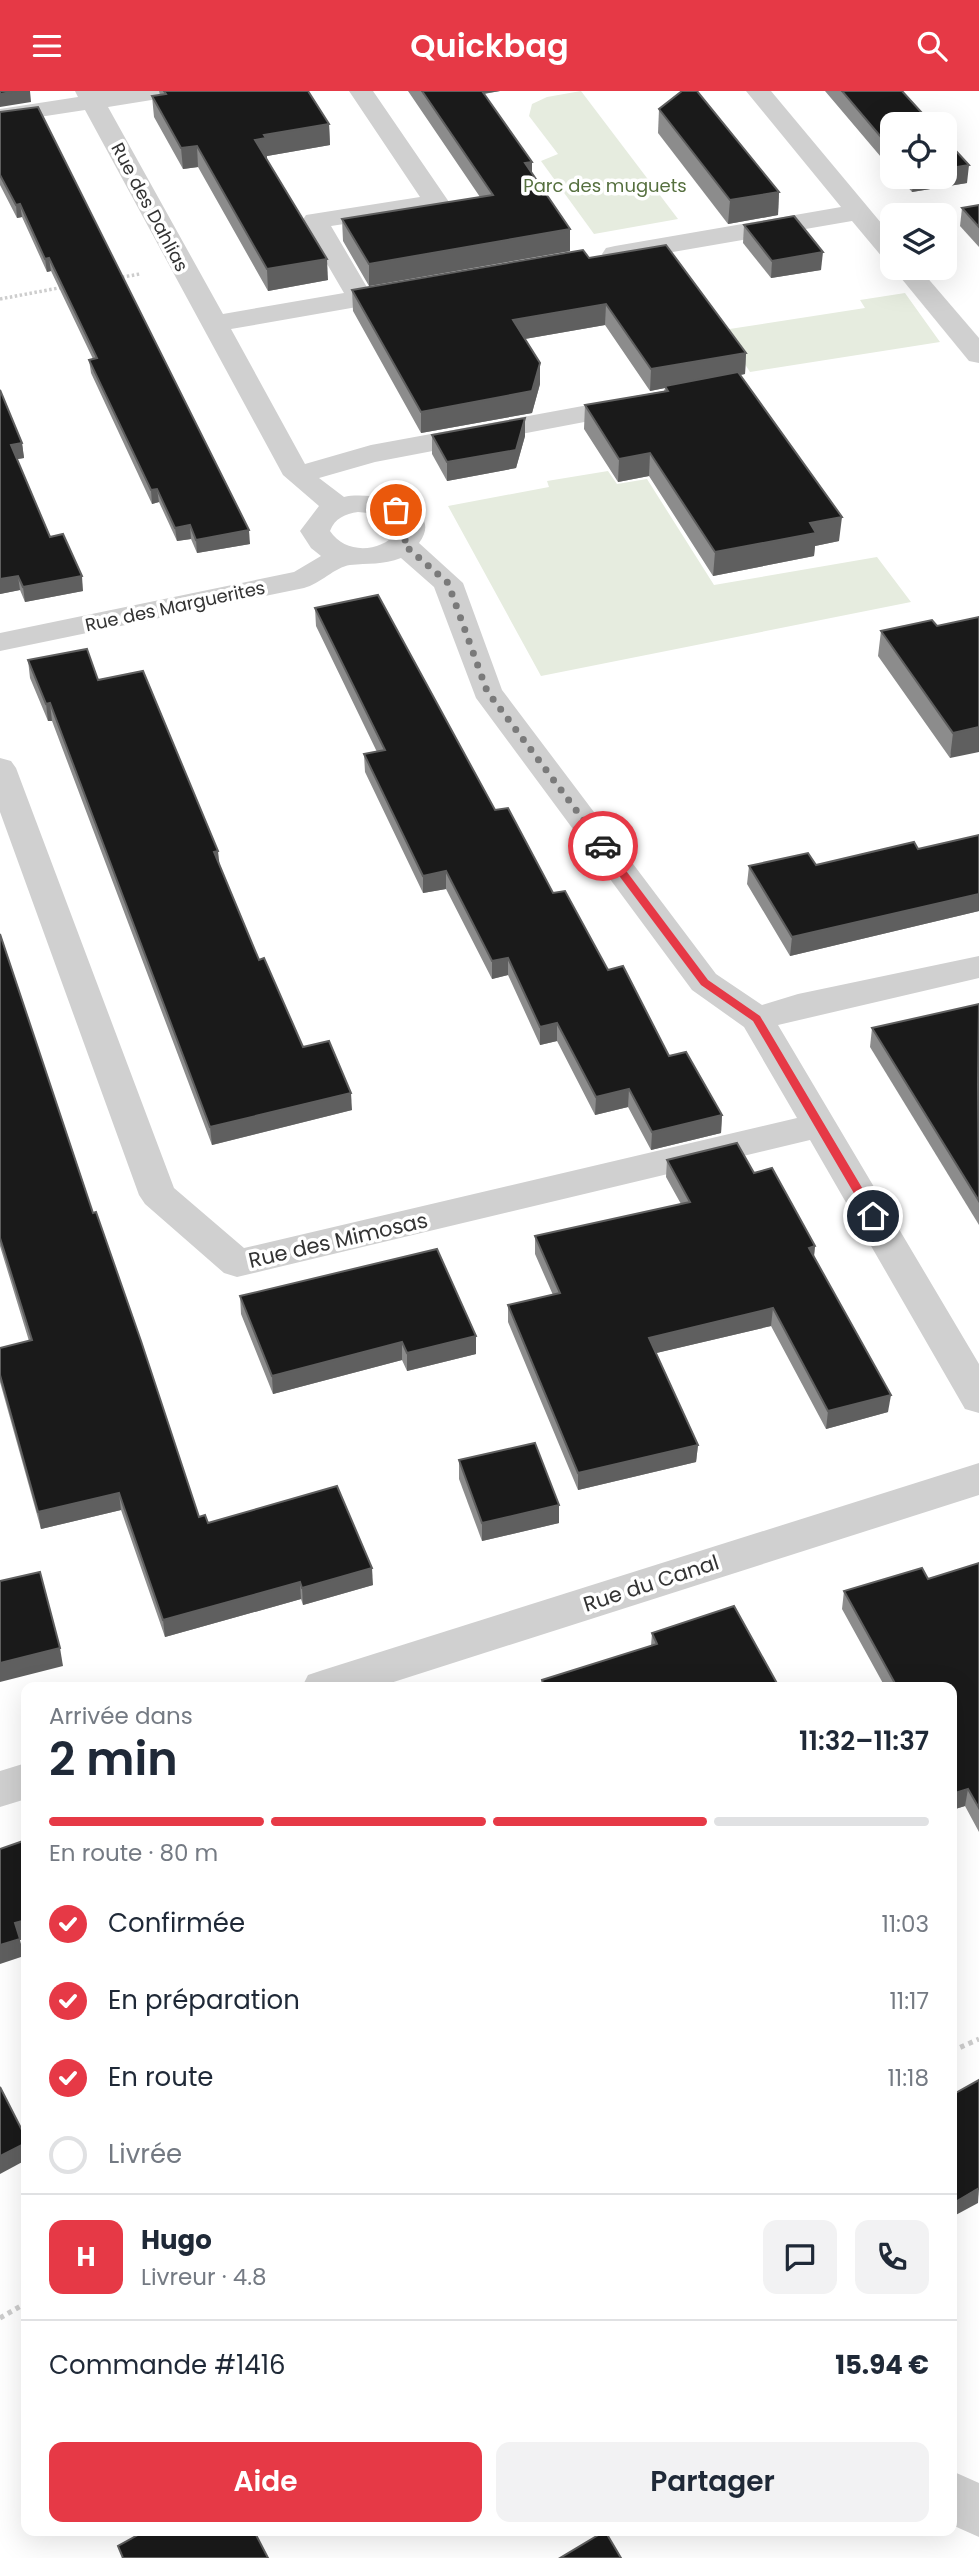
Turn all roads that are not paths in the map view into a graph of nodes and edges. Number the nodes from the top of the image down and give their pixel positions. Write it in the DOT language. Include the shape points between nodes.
graph roads {
  1 [pos="164,91"];
  2 [pos="361,91"];
  3 [pos="758,91"];
  4 [pos="90,97"];
  5 [pos="0,116"];
  6 [pos="859,212"];
  7 [pos="880,237"];
  8 [pos="592,258"];
  9 [pos="915,280"];
  10 [pos="428,286"];
  11 [pos="360,298"];
  12 [pos="213,324"];
  13 [pos="979,355"];
  14 [pos="659,400"];
  15 [pos="297,475"];
  16 [pos="339,507"];
  17 [pos="403,544"];
  18 [pos="344,555"];
  19 [pos="0,642"];
  20 [pos="0,768"];
  21 [pos="979,967"];
  22 [pos="757,1019"];
  23 [pos="820,1125"];
  24 [pos="979,1398"];
  25 [pos="979,1479"];
  26 [pos="339,1682"];
  27 [pos="21,1783"];
  28 [pos="0,1789"];
  29 [pos="957,2500"];
  30 [pos="979,2511"];
  1 -- 4 [label="street"];
  2 -- 11 [label="street" via="436,202 315,221"];
  3 -- 6 [label="street"];
  4 -- 5 [label="street"];
  4 -- 12 [label="street, Rue des Dahlias"];
  6 -- 7 [label="street"];
  6 -- 8 [label="street"];
  9 -- 13 [label="street"];
  10 -- 11 [label="street"];
  11 -- 12 [label="street"];
  12 -- 15 [label="street, Rue des Dahlias"];
  14 -- 15 [label="street" via="371,454"];
  15 -- 16 [label="street"];
  16 -- 17 [label="street" via="375,503 396,510 406,517 411,529"];
  16 -- 18 [label="street" via="319,520 315,531 320,543"];
  17 -- 18 [label="street" via="379,555"];
  17 -- 22 [label="street" via="448,583 487,691 527,745 705,982"];
  18 -- 19 [label="street, Rue des Marguerites" via="303,579"];
  20 -- 23 [label="street, Rue des Mimosas" via="158,1195 237,1263"];
  21 -- 22 [label="street"];
  22 -- 23 [label="street"];
  23 -- 24 [label="street"];
  25 -- 26 [label="street, Rue du Canal"];
  27 -- 28 [label="street"];
  29 -- 30 [label="street"];
}
